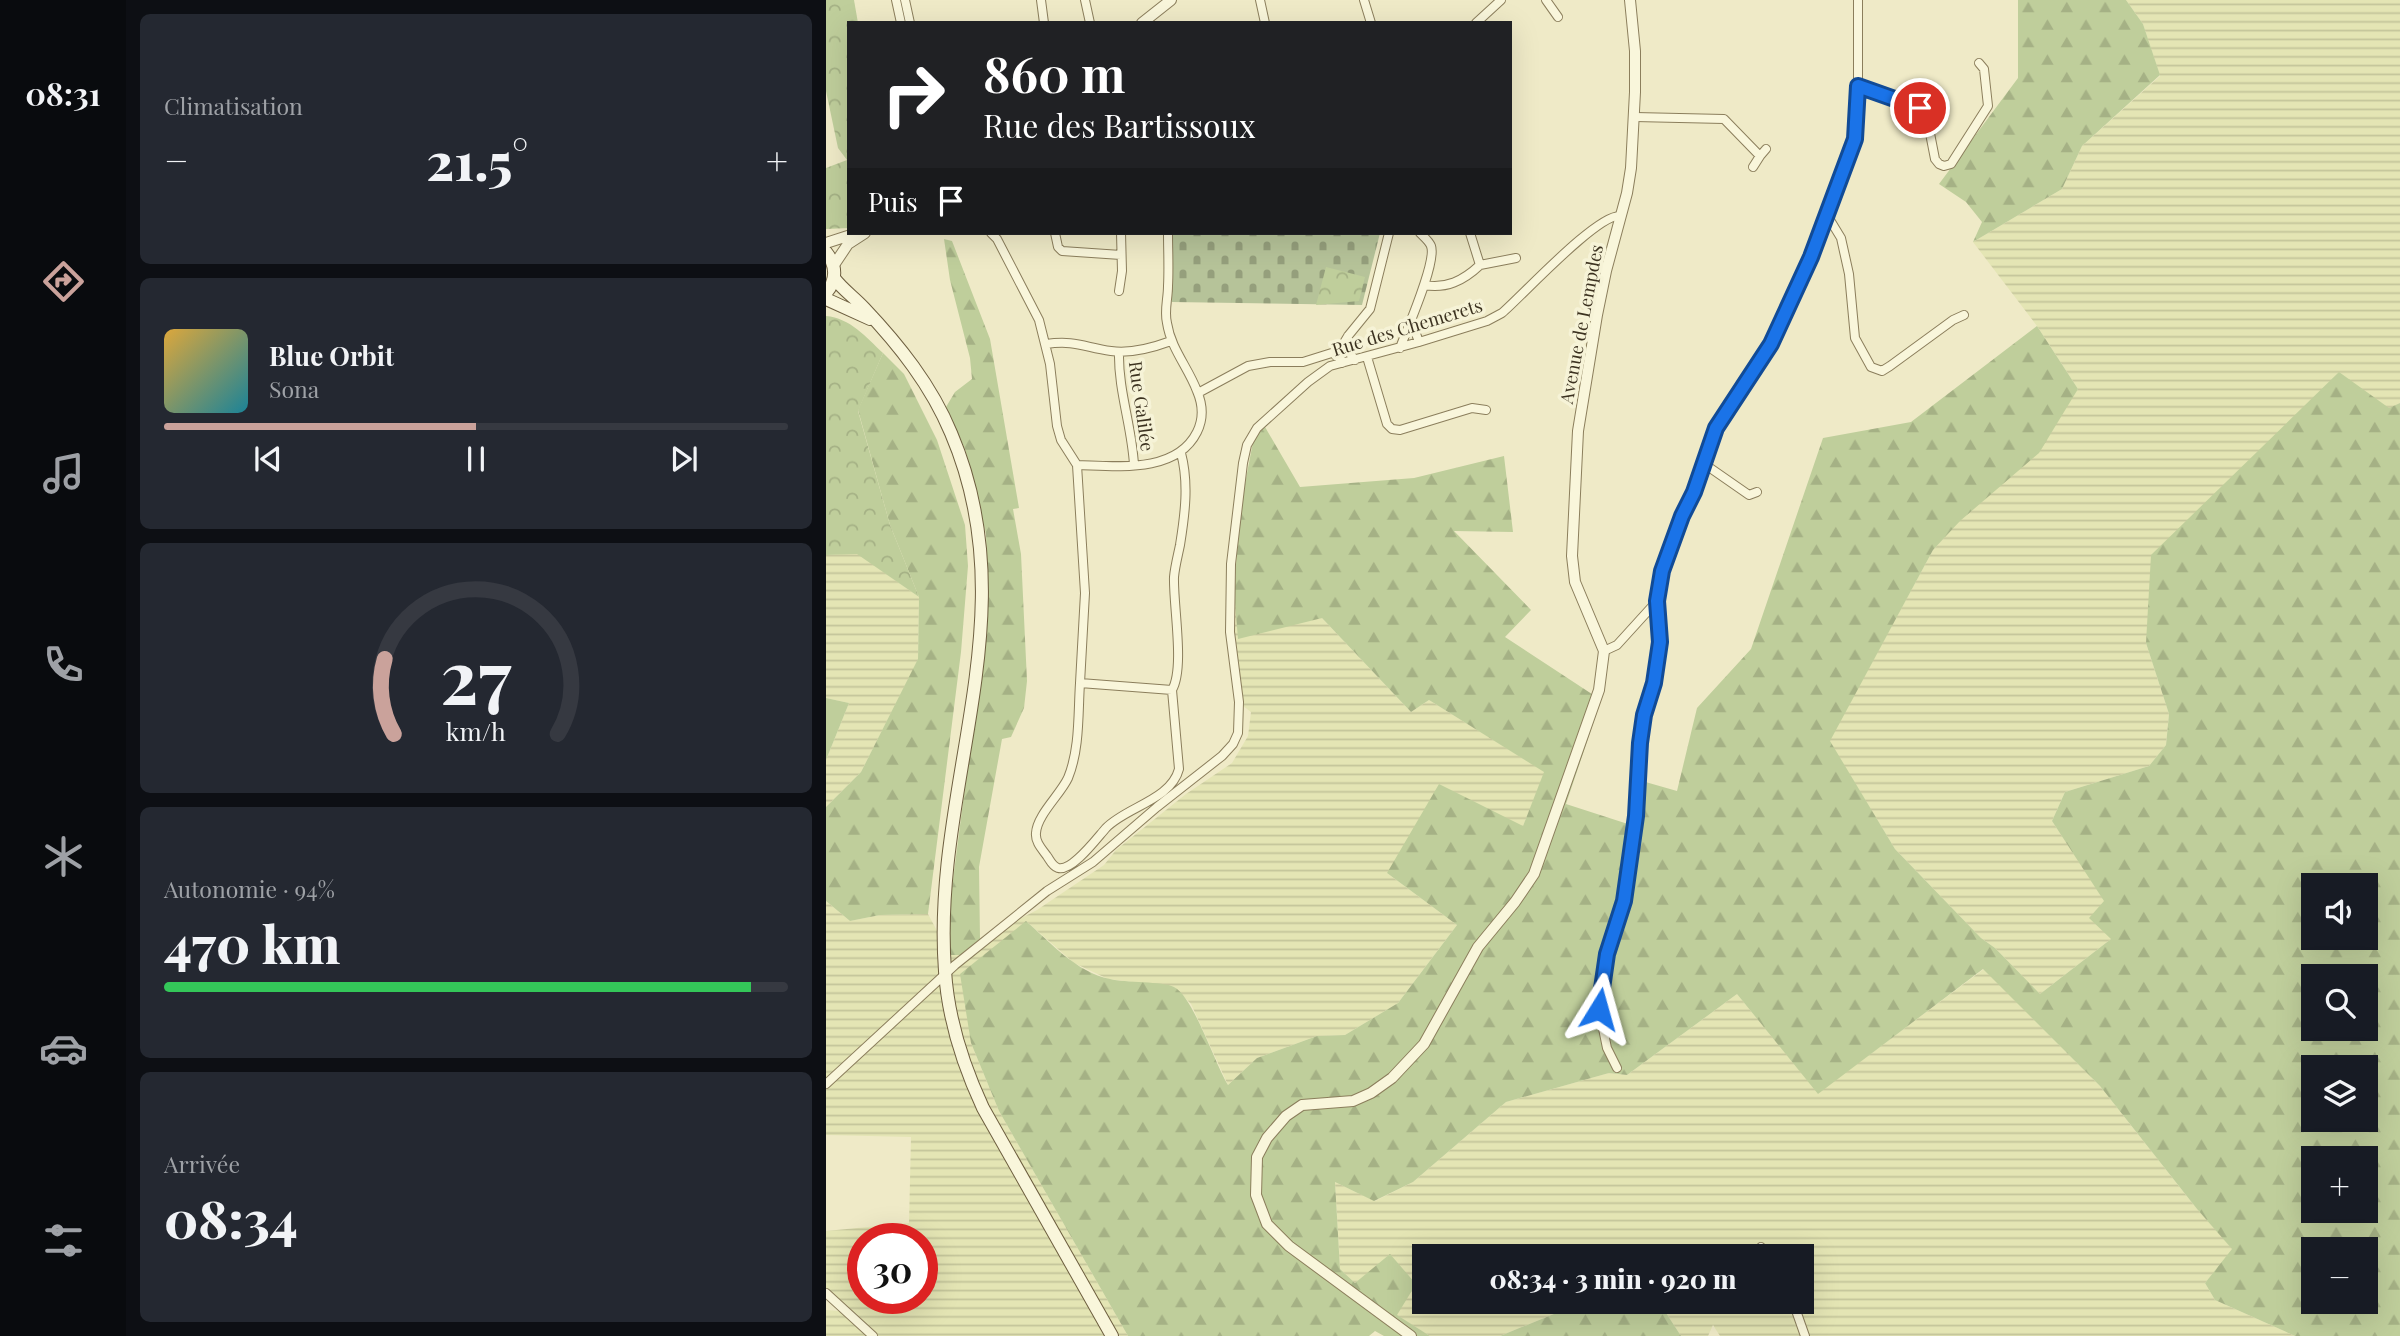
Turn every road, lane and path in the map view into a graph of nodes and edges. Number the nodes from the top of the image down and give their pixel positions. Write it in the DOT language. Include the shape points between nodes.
graph roads {
  1 [pos="896,0"];
  2 [pos="905,0"];
  3 [pos="1041,0"];
  4 [pos="1085,0"];
  5 [pos="1171,0"];
  6 [pos="1260,0"];
  7 [pos="1364,0"];
  8 [pos="1501,0"];
  9 [pos="1546,0"];
  10 [pos="1630,0"];
  11 [pos="1858,0"];
  12 [pos="1558,17"];
  13 [pos="1154,19"];
  14 [pos="901,21"];
  15 [pos="910,21"];
  16 [pos="1044,21"];
  17 [pos="1090,21"];
  18 [pos="1265,21"];
  19 [pos="1370,21"];
  20 [pos="1478,21"];
  21 [pos="1979,63"];
  22 [pos="1858,86"];
  23 [pos="1635,117"];
  24 [pos="1753,167"];
  25 [pos="1827,215"];
  26 [pos="1621,216"];
  27 [pos="852,235"];
  28 [pos="862,235"];
  29 [pos="993,235"];
  30 [pos="1055,235"];
  31 [pos="1121,235"];
  32 [pos="1168,235"];
  33 [pos="1388,235"];
  34 [pos="1422,235"];
  35 [pos="1471,235"];
  36 [pos="826,243"];
  37 [pos="826,252"];
  38 [pos="1121,256"];
  39 [pos="1516,258"];
  40 [pos="1480,265"];
  41 [pos="834,272"];
  42 [pos="1424,285"];
  43 [pos="1119,291"];
  44 [pos="826,293"];
  45 [pos="826,299"];
  46 [pos="1964,315"];
  47 [pos="1411,320"];
  48 [pos="875,322"];
  49 [pos="1348,336"];
  50 [pos="1171,341"];
  51 [pos="1419,342"];
  52 [pos="1046,344"];
  53 [pos="1400,348"];
  54 [pos="1338,351"];
  55 [pos="1119,352"];
  56 [pos="1367,357"];
  57 [pos="1355,360"];
  58 [pos="1342,363"];
  59 [pos="1330,366"];
  60 [pos="1198,393"];
  61 [pos="1486,410"];
  62 [pos="1181,453"];
  63 [pos="1703,463"];
  64 [pos="1077,465"];
  65 [pos="1134,465"];
  66 [pos="1757,492"];
  67 [pos="1657,601"];
  68 [pos="1604,651"];
  69 [pos="1080,683"];
  70 [pos="1172,690"];
  71 [pos="945,973"];
  72 [pos="1617,1068"];
  73 [pos="826,1084"];
  74 [pos="826,1293"];
  75 [pos="1797,1314"];
  76 [pos="873,1336"];
  77 [pos="1112,1336"];
  78 [pos="1411,1336"];
  79 [pos="1805,1336"];
  1 -- 14 [label="street"];
  2 -- 15 [label="street"];
  3 -- 16 [label="street"];
  4 -- 17 [label="street"];
  5 -- 13 [label="street"];
  6 -- 18 [label="street"];
  7 -- 19 [label="street"];
  8 -- 20 [label="street"];
  9 -- 12 [label="street"];
  10 -- 23 [label="street, Avenue de Lempdes"];
  11 -- 22 [label="street"];
  21 -- 22 [label="street" via="1984,69 1989,106 1951,164 1944,166 1935,159 1926,113"];
  22 -- 25 [label="street" via="1855,139"];
  23 -- 24 [label="street" via="1724,119 1763,152"];
  23 -- 26 [label="street, Avenue de Lempdes"];
  25 -- 46 [label="street" via="1841,238 1855,338 1871,367 1882,371"];
  25 -- 63 [label="street" via="1771,344 1716,428"];
  26 -- 51 [label="street, Rue des Chemerets" via="1609,217 1582,239 1502,313"];
  26 -- 68 [label="street, Avenue de Lempdes" via="1604,282 1578,431 1572,556 1575,582"];
  27 -- 36 [label="street"];
  28 -- 41 [label="street" via="848,244"];
  29 -- 52 [label="street" via="1039,320"];
  30 -- 38 [label="street" via="1062,251"];
  31 -- 38 [label="street"];
  32 -- 50 [label="street" via="1166,322"];
  33 -- 49 [label="street" via="1370,309"];
  34 -- 42 [label="street" via="1432,252"];
  35 -- 40 [label="street"];
  37 -- 41 [label="main road"];
  38 -- 43 [label="street"];
  39 -- 40 [label="street"];
  40 -- 42 [label="street" via="1445,287"];
  41 -- 44 [label="main road"];
  41 -- 48 [label="main road"];
  42 -- 47 [label="street"];
  45 -- 48 [label="main road"];
  47 -- 51 [label="street"];
  47 -- 53 [label="street"];
  48 -- 71 [label="main road" via="910,361 946,422 969,483 981,548 980,647 947,874"];
  49 -- 54 [label="street"];
  49 -- 57 [label="street" via="1348,351"];
  50 -- 55 [label="street"];
  50 -- 60 [label="street"];
  51 -- 53 [label="street, Rue des Chemerets"];
  52 -- 55 [label="street" via="1067,341"];
  52 -- 64 [label="street" via="1056,426"];
  53 -- 56 [label="street, Rue des Chemerets"];
  54 -- 58 [label="street"];
  54 -- 59 [label="street"];
  54 -- 60 [label="street" via="1303,362 1248,366"];
  55 -- 65 [label="street, Rue Galilée"];
  56 -- 57 [label="street, Rue des Chemerets"];
  56 -- 61 [label="street" via="1392,429 1472,408"];
  57 -- 58 [label="street, Rue des Chemerets"];
  58 -- 59 [label="street, Rue des Chemerets"];
  59 -- 71 [label="street, Rue des Chemerets" via="1265,419 1245,454 1231,564 1230,632 1239,702 1233,744 1093,862 1047,891"];
  60 -- 62 [label="street" via="1201,424"];
  62 -- 65 [label="street"];
  62 -- 70 [label="street" via="1186,496 1174,575 1178,663"];
  63 -- 66 [label="street" via="1748,495"];
  63 -- 67 [label="street" via="1662,571"];
  64 -- 65 [label="street"];
  64 -- 69 [label="street" via="1085,593"];
  67 -- 68 [label="street" via="1616,645"];
  67 -- 72 [label="street" via="1660,642 1640,743 1624,901 1607,954 1599,1009 1607,1048"];
  68 -- 78 [label="street" via="1599,690 1534,874 1478,947 1424,1044 1392,1078 1363,1097 1311,1103 1294,1110 1267,1138 1257,1157 1256,1195 1272,1230"];
  69 -- 70 [label="street"];
  69 -- 70 [label="street" via="1073,762 1035,834 1059,868 1083,854 1118,816 1148,801 1177,777"];
  71 -- 73 [label="street, Rue des Chemerets"];
  71 -- 77 [label="main road" via="972,1085"];
  74 -- 76 [label="street"];
  75 -- 79 [label="street"];
}
